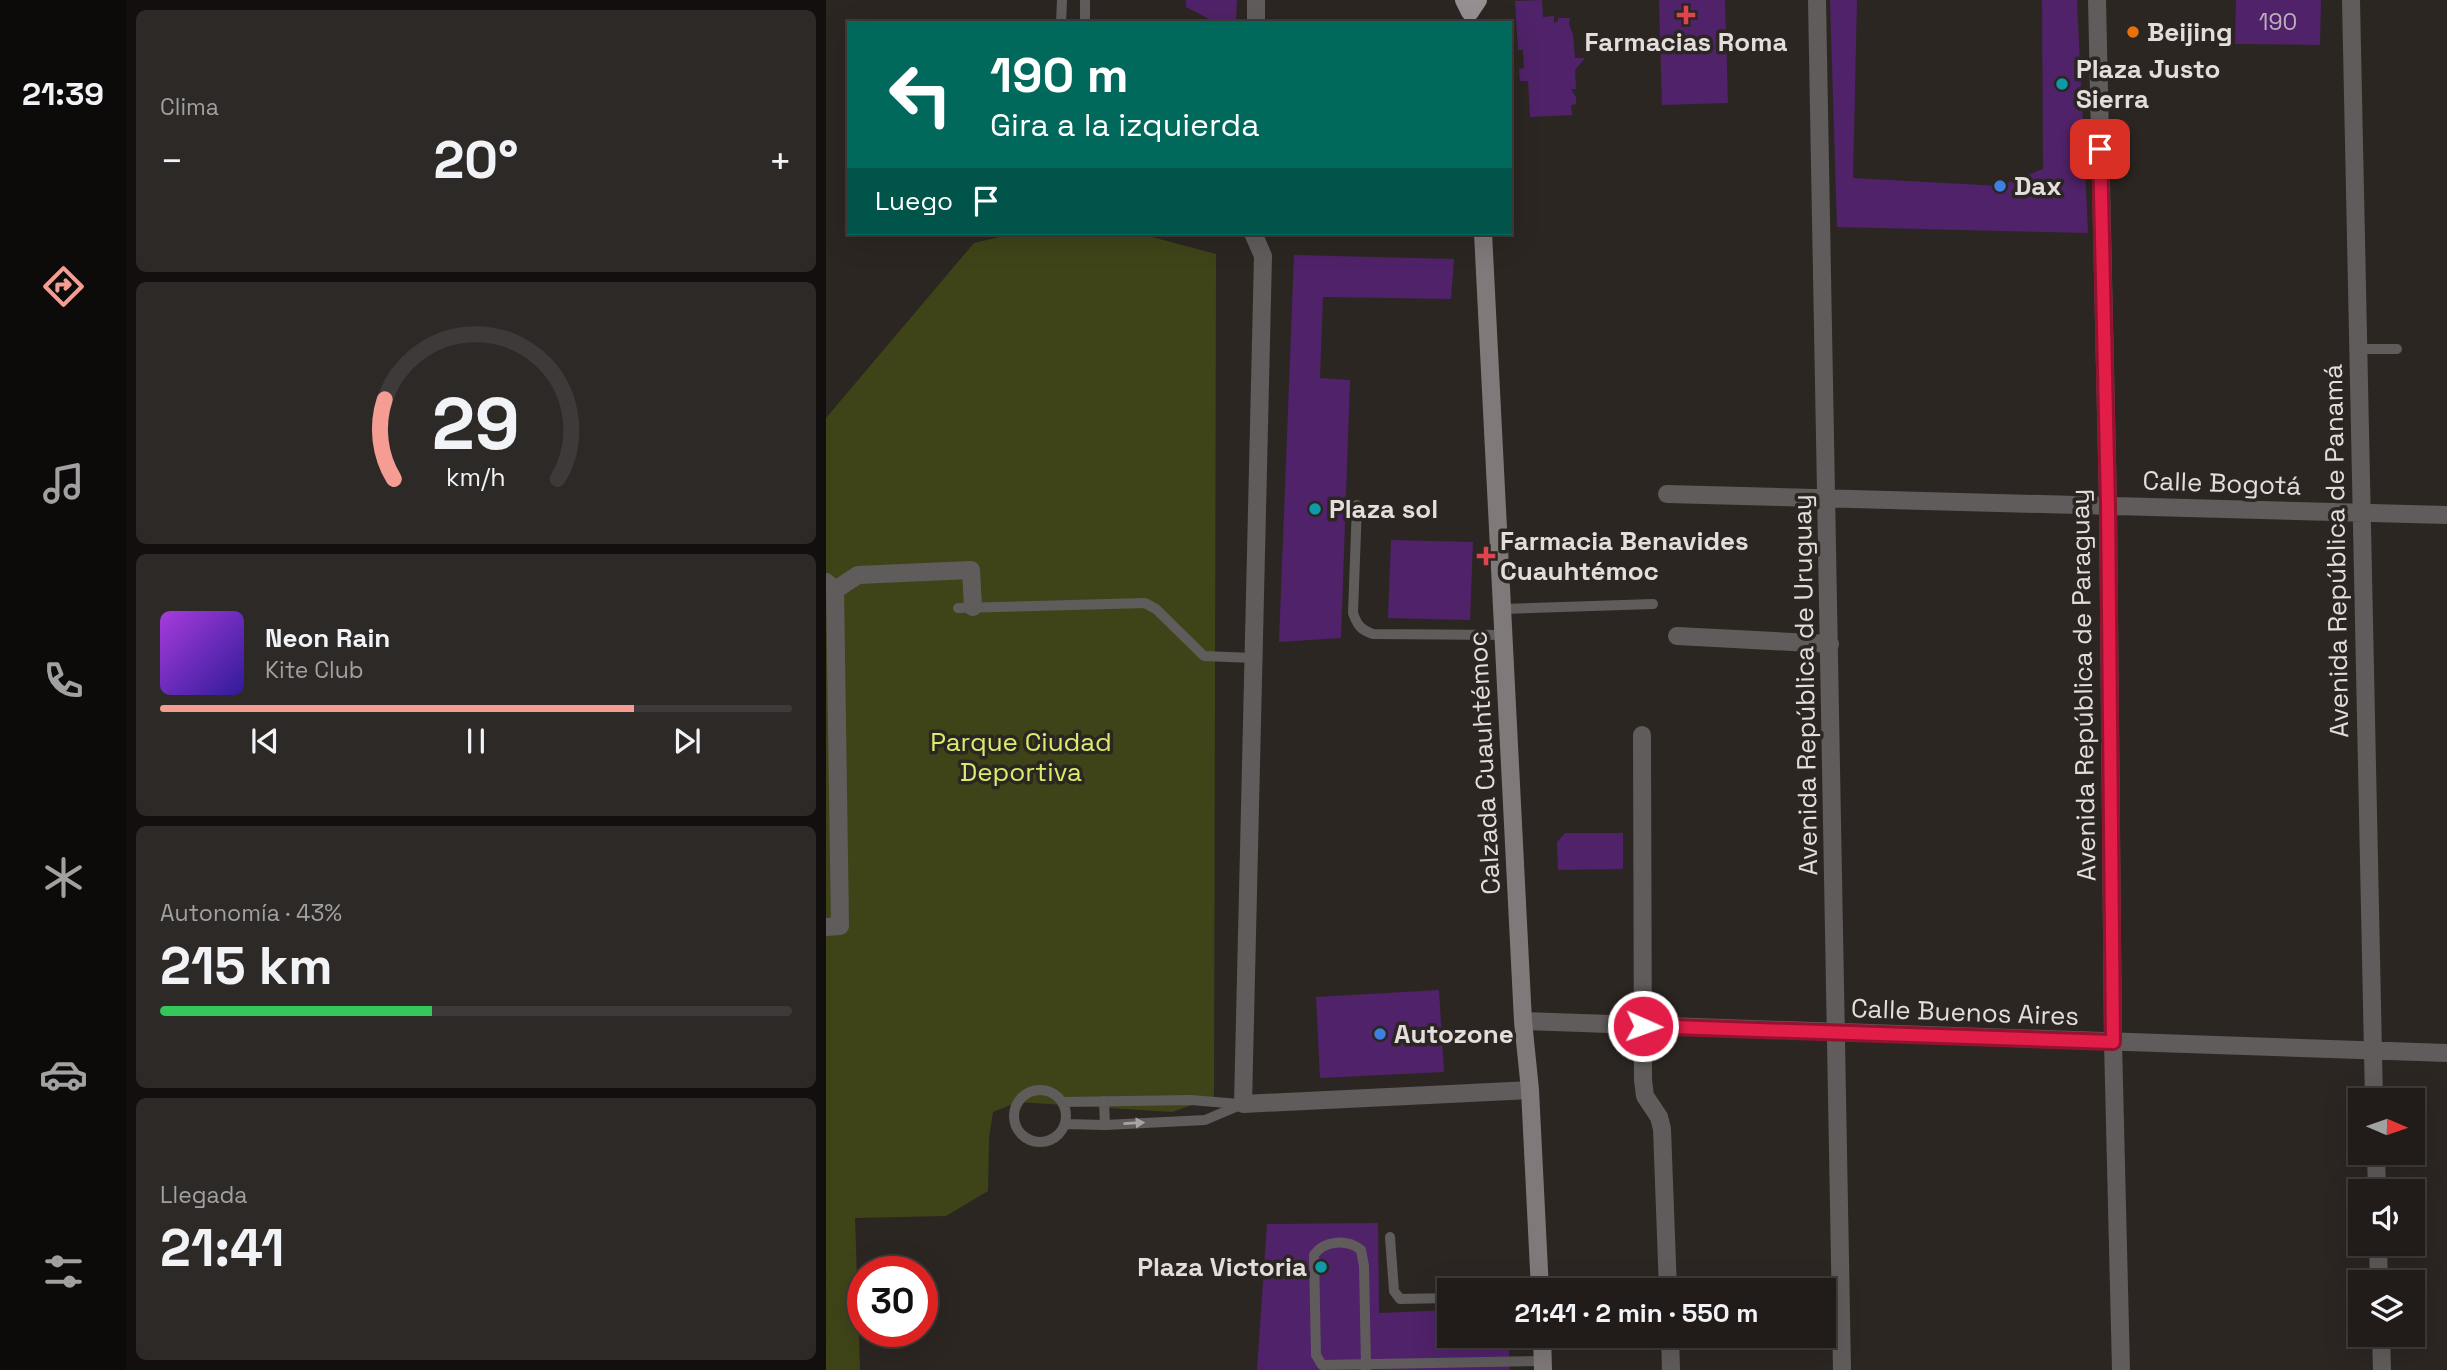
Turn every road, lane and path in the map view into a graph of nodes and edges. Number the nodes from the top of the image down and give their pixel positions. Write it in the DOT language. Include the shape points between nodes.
graph roads {
  1 [pos="1062,0"];
  2 [pos="1085,0"];
  3 [pos="1256,0"];
  4 [pos="1817,0"];
  5 [pos="2097,0"];
  6 [pos="2351,0"];
  7 [pos="1061,21"];
  8 [pos="1085,21"];
  9 [pos="1256,21"];
  10 [pos="1254,235"];
  11 [pos="1483,235"];
  12 [pos="2358,349"];
  13 [pos="2397,349"];
  14 [pos="1667,495"];
  15 [pos="1828,497"];
  16 [pos="1357,505"];
  17 [pos="2108,505"];
  18 [pos="2360,513"];
  19 [pos="2447,516"];
  20 [pos="830,586"];
  21 [pos="1653,604"];
  22 [pos="965,607"];
  23 [pos="1503,609"];
  24 [pos="1504,635"];
  25 [pos="1677,636"];
  26 [pos="1830,644"];
  27 [pos="1254,658"];
  28 [pos="1642,735"];
  29 [pos="826,927"];
  30 [pos="1523,1021"];
  31 [pos="1643,1026"];
  32 [pos="1837,1034"];
  33 [pos="2113,1042"];
  34 [pos="2373,1051"];
  35 [pos="2447,1053"];
  36 [pos="2374,1088"];
  37 [pos="1530,1090"];
  38 [pos="1104,1101"];
  39 [pos="1063,1102"];
  40 [pos="1243,1104"];
  41 [pos="1065,1124"];
  42 [pos="1105,1125"];
  43 [pos="1390,1237"];
  44 [pos="1539,1278"];
  45 [pos="1668,1278"];
  46 [pos="1437,1298"];
  47 [pos="2381,1347"];
  48 [pos="1542,1348"];
  49 [pos="1670,1348"];
  50 [pos="1543,1366"];
  51 [pos="1417,1367"];
  52 [pos="1366,1368"];
  53 [pos="1671,1370"];
  54 [pos="1842,1370"];
  55 [pos="2121,1370"];
  56 [pos="2382,1370"];
  1 -- 7 [label="lane"];
  2 -- 8 [label="lane"];
  3 -- 9 [label="street"];
  4 -- 15 [label="street, Avenida República de Uruguay"];
  5 -- 17 [label="street, Avenida República de Paraguay"];
  6 -- 12 [label="street, Avenida República de Panamá"];
  10 -- 27 [label="street" via="1263,256"];
  11 -- 23 [label="main road, Calzada Cuauhtémoc"];
  12 -- 13 [label="lane"];
  12 -- 18 [label="street, Avenida República de Panamá"];
  14 -- 15 [label="street, Calle Bogotá"];
  15 -- 17 [label="street, Calle Bogotá"];
  15 -- 26 [label="street, Avenida República de Uruguay"];
  16 -- 24 [label="lane" via="1353,613 1364,631"];
  17 -- 18 [label="street, Calle Bogotá"];
  17 -- 33 [label="street, Avenida República de Paraguay"];
  18 -- 19 [label="street, Calle Bogotá"];
  18 -- 34 [label="street, Avenida República de Panamá"];
  20 -- 22 [label="street" via="858,576 971,570"];
  20 -- 29 [label="street" via="840,926"];
  21 -- 23 [label="lane"];
  22 -- 27 [label="lane" via="1145,603 1205,656"];
  23 -- 24 [label="main road, Calzada Cuauhtémoc"];
  24 -- 30 [label="main road, Calzada Cuauhtémoc"];
  25 -- 26 [label="street"];
  26 -- 32 [label="street, Avenida República de Uruguay"];
  27 -- 40 [label="street"];
  28 -- 31 [label="street"];
  30 -- 31 [label="street, Calle Buenos Aires"];
  30 -- 37 [label="main road, Calzada Cuauhtémoc"];
  31 -- 32 [label="street, Calle Buenos Aires"];
  31 -- 45 [label="street" via="1645,1096 1662,1129"];
  32 -- 33 [label="street, Calle Buenos Aires"];
  32 -- 54 [label="street, Avenida República de Uruguay"];
  33 -- 34 [label="street, Calle Buenos Aires"];
  33 -- 55 [label="street, Avenida República de Paraguay"];
  34 -- 35 [label="street, Calle Buenos Aires"];
  34 -- 36 [label="street, Avenida República de Panamá"];
  37 -- 40 [label="street"];
  37 -- 44 [label="main road, Calzada Cuauhtémoc"];
  38 -- 39 [label="lane"];
  38 -- 40 [label="lane"];
  38 -- 42 [label="lane"];
  39 -- 41 [label="lane"];
  39 -- 41 [label="lane" via="1053,1092 1025,1093 1016,1103 1013,1117 1028,1140 1042,1142 1053,1139"];
  42 -- 40 [label="lane, one-way" via="1205,1120"];
  41 -- 42 [label="lane"];
  43 -- 46 [label="lane" via="1394,1290 1400,1299"];
  47 -- 56 [label="street"];
  48 -- 50 [label="main road"];
  49 -- 53 [label="street"];
  50 -- 51 [label="lane"];
  51 -- 52 [label="lane"];
  52 -- 52 [label="lane" via="1322,1365 1316,1355 1314,1255 1320,1246 1352,1243 1361,1250"];
}
